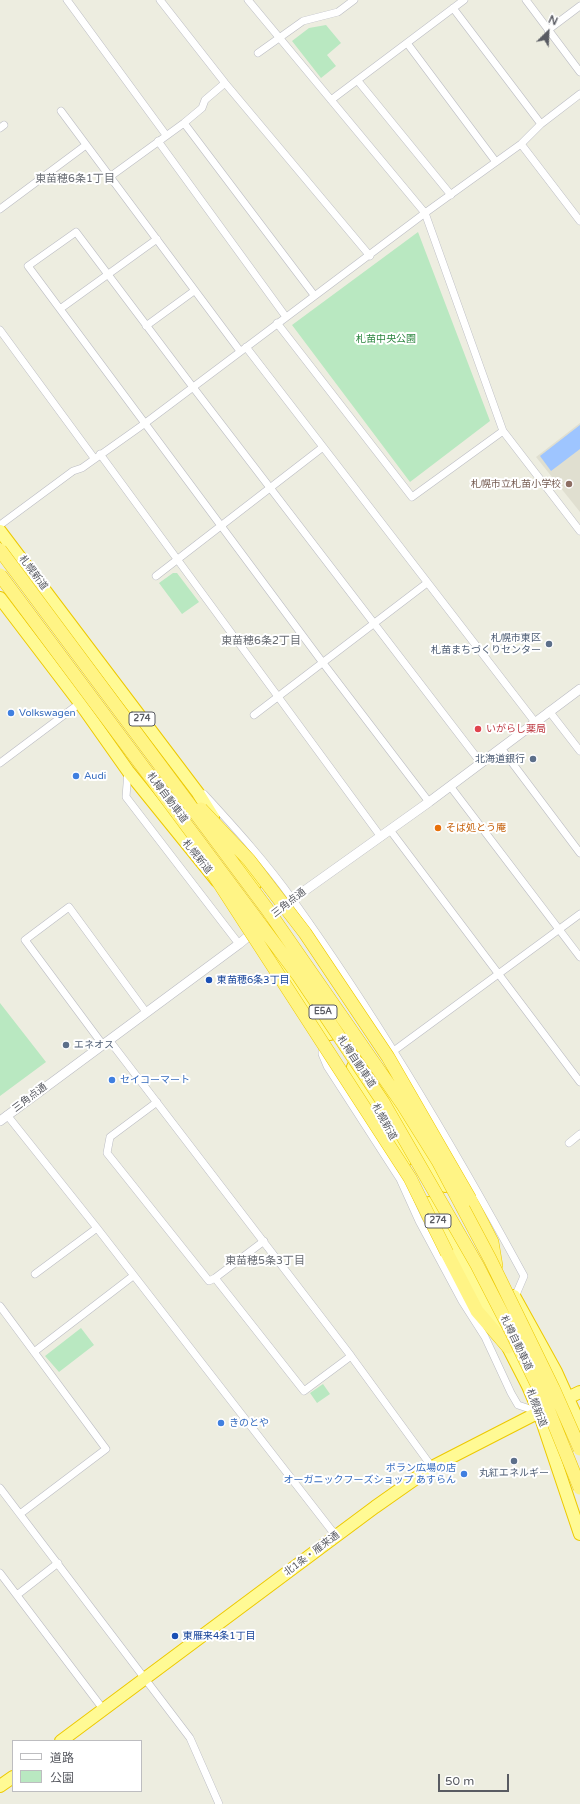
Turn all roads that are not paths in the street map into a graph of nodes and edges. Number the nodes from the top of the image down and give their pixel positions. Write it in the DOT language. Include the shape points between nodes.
graph roads {
  1 [pos="67,0"];
  2 [pos="160,0"];
  3 [pos="248,0"];
  4 [pos="354,0"];
  5 [pos="464,0"];
  6 [pos="526,0"];
  7 [pos="580,6"];
  8 [pos="453,8"];
  9 [pos="548,30"];
  10 [pos="279,37"];
  11 [pos="407,43"];
  12 [pos="258,53"];
  13 [pos="580,72"];
  14 [pos="358,80"];
  15 [pos="224,83"];
  16 [pos="580,94"];
  17 [pos="331,100"];
  18 [pos="61,111"];
  19 [pos="184,123"];
  20 [pos="541,124"];
  21 [pos="166,135"];
  22 [pos="158,141"];
  23 [pos="521,144"];
  24 [pos="86,145"];
  25 [pos="496,162"];
  26 [pos="111,176"];
  27 [pos="451,195"];
  28 [pos="0,209"];
  29 [pos="425,213"];
  30 [pos="580,221"];
  31 [pos="157,239"];
  32 [pos="370,256"];
  33 [pos="108,274"];
  34 [pos="194,290"];
  35 [pos="314,296"];
  36 [pos="60,309"];
  37 [pos="286,317"];
  38 [pos="277,323"];
  39 [pos="146,326"];
  40 [pos="0,330"];
  41 [pos="243,349"];
  42 [pos="193,387"];
  43 [pos="144,424"];
  44 [pos="503,431"];
  45 [pos="323,447"];
  46 [pos="97,456"];
  47 [pos="270,488"];
  48 [pos="0,525"];
  49 [pos="221,526"];
  50 [pos="0,530"];
  51 [pos="580,532"];
  52 [pos="0,550"];
  53 [pos="177,560"];
  54 [pos="0,575"];
  55 [pos="156,576"];
  56 [pos="428,583"];
  57 [pos="0,598"];
  58 [pos="375,623"];
  59 [pos="324,663"];
  60 [pos="580,689"];
  61 [pos="278,698"];
  62 [pos="80,702"];
  63 [pos="549,711"];
  64 [pos="254,715"];
  65 [pos="535,722"];
  66 [pos="501,748"];
  67 [pos="580,751"];
  68 [pos="167,753"];
  69 [pos="0,763"];
  70 [pos="481,763"];
  71 [pos="164,770"];
  72 [pos="128,771"];
  73 [pos="158,786"];
  74 [pos="450,786"];
  75 [pos="429,802"];
  76 [pos="390,830"];
  77 [pos="381,837"];
  78 [pos="580,853"];
  79 [pos="293,899"];
  80 [pos="274,914"];
  81 [pos="580,914"];
  82 [pos="255,929"];
  83 [pos="559,929"];
  84 [pos="239,944"];
  85 [pos="580,957"];
  86 [pos="498,974"];
  87 [pos="146,1012"];
  88 [pos="322,1022"];
  89 [pos="106,1042"];
  90 [pos="395,1050"];
  91 [pos="580,1082"];
  92 [pos="157,1102"];
  93 [pos="4,1118"];
  94 [pos="580,1134"];
  95 [pos="568,1143"];
  96 [pos="97,1228"];
  97 [pos="264,1241"];
  98 [pos="496,1266"];
  99 [pos="35,1274"];
  100 [pos="133,1276"];
  101 [pos="215,1278"];
  102 [pos="515,1297"];
  103 [pos="0,1306"];
  104 [pos="508,1347"];
  105 [pos="34,1352"];
  106 [pos="351,1356"];
  107 [pos="580,1392"];
  108 [pos="568,1397"];
  109 [pos="539,1412"];
  110 [pos="580,1425"];
  111 [pos="580,1449"];
  112 [pos="432,1467"];
  113 [pos="0,1488"];
  114 [pos="580,1488"];
  115 [pos="20,1514"];
  116 [pos="580,1534"];
  117 [pos="336,1536"];
  118 [pos="58,1564"];
  119 [pos="0,1573"];
  120 [pos="17,1595"];
  121 [pos="145,1679"];
  122 [pos="103,1709"];
  123 [pos="62,1740"];
  124 [pos="12,1778"];
  125 [pos="0,1786"];
  126 [pos="219,1804"];
  1 -- 21 [label="street"];
  2 -- 15 [label="street"];
  3 -- 10 [label="street"];
  4 -- 10 [label="street" via="338,12 303,21"];
  5 -- 8 [label="street"];
  6 -- 9 [label="street"];
  7 -- 9 [label="street"];
  8 -- 11 [label="street"];
  8 -- 20 [label="street"];
  9 -- 13 [label="street"];
  10 -- 12 [label="street"];
  10 -- 17 [label="street"];
  11 -- 14 [label="street"];
  11 -- 25 [label="street"];
  14 -- 17 [label="street"];
  14 -- 27 [label="street"];
  15 -- 19 [label="street" via="205,100 202,108"];
  15 -- 32 [label="street"];
  16 -- 20 [label="street"];
  17 -- 29 [label="street"];
  18 -- 24 [label="street"];
  19 -- 21 [label="street"];
  19 -- 35 [label="street"];
  20 -- 23 [label="street"];
  21 -- 22 [label="street"];
  22 -- 26 [label="street"];
  22 -- 37 [label="street"];
  23 -- 25 [label="street"];
  23 -- 30 [label="street"];
  24 -- 26 [label="street"];
  24 -- 28 [label="street"];
  25 -- 27 [label="street"];
  26 -- 31 [label="street"];
  27 -- 29 [label="street"];
  29 -- 32 [label="street"];
  29 -- 44 [label="street"];
  31 -- 33 [label="street"];
  31 -- 34 [label="street"];
  32 -- 35 [label="street"];
  33 -- 36 [label="street"];
  33 -- 36 [label="street" via="76,232 28,266"];
  33 -- 39 [label="street"];
  34 -- 39 [label="street"];
  34 -- 41 [label="street"];
  35 -- 37 [label="street"];
  36 -- 43 [label="street"];
  37 -- 38 [label="street"];
  38 -- 41 [label="street"];
  38 -- 44 [label="street" via="412,497"];
  39 -- 42 [label="street"];
  40 -- 46 [label="street"];
  41 -- 42 [label="street"];
  41 -- 45 [label="street"];
  42 -- 43 [label="street"];
  42 -- 47 [label="street"];
  43 -- 46 [label="street"];
  43 -- 49 [label="street"];
  44 -- 51 [label="street"];
  45 -- 47 [label="street"];
  45 -- 56 [label="street"];
  46 -- 48 [label="street"];
  46 -- 53 [label="street"];
  47 -- 49 [label="street"];
  47 -- 58 [label="street"];
  49 -- 53 [label="street"];
  49 -- 59 [label="street"];
  50 -- 68 [label="highway, 札幌新道 / 274"];
  52 -- 71 [label="highway, 札樽自動車道 / E5A, bridge"];
  53 -- 55 [label="street"];
  53 -- 61 [label="street"];
  54 -- 73 [label="highway, 札樽自動車道 / E5A, bridge"];
  56 -- 58 [label="street"];
  56 -- 65 [label="street"];
  57 -- 62 [label="highway, 札幌新道 / 274"];
  58 -- 59 [label="street"];
  58 -- 70 [label="street"];
  59 -- 61 [label="street"];
  59 -- 75 [label="street"];
  60 -- 63 [label="street, 三角点通"];
  61 -- 64 [label="street"];
  61 -- 77 [label="street"];
  62 -- 69 [label="street"];
  62 -- 72 [label="highway, 札幌新道 / 274"];
  63 -- 65 [label="street, 三角点通"];
  63 -- 67 [label="street"];
  65 -- 66 [label="street, 三角点通"];
  66 -- 70 [label="street, 三角点通"];
  66 -- 78 [label="street"];
  68 -- 79 [label="street" via="243,837"];
  68 -- 80 [label="highway, 札幌新道 / 274" via="198,793"];
  70 -- 74 [label="street, 三角点通"];
  71 -- 98 [label="highway, bridge" via="249,860 305,933 388,1057 470,1199 492,1242"];
  71 -- 111 [label="highway, 札樽自動車道 / E5A, bridge" via="267,909 403,1105 438,1161 490,1259"];
  72 -- 82 [label="highway, 札幌新道 / 274"];
  72 -- 84 [label="street" via="126,798"];
  73 -- 104 [label="highway, bridge" via="410,1178 477,1311"];
  73 -- 114 [label="highway, 札樽自動車道 / E5A, bridge" via="298,975 382,1102 477,1264 544,1400"];
  74 -- 75 [label="street, 三角点通"];
  74 -- 83 [label="street"];
  75 -- 76 [label="street, 三角点通"];
  76 -- 77 [label="street, 三角点通"];
  76 -- 86 [label="street"];
  77 -- 79 [label="street, 三角点通"];
  79 -- 80 [label="street, 三角点通"];
  79 -- 90 [label="street"];
  80 -- 82 [label="street, 三角点通"];
  80 -- 98 [label="highway, 札幌新道 / 274" via="442,1180 466,1223"];
  81 -- 83 [label="street"];
  82 -- 84 [label="street, 三角点通"];
  82 -- 88 [label="highway, 札幌新道 / 274"];
  83 -- 85 [label="street"];
  83 -- 86 [label="street"];
  84 -- 87 [label="street, 三角点通"];
  86 -- 90 [label="street"];
  86 -- 91 [label="street"];
  87 -- 89 [label="street, 三角点通"];
  87 -- 89 [label="street" via="69,907 25,940"];
  88 -- 104 [label="highway, 札幌新道 / 274" via="352,1065"];
  88 -- 109 [label="street" via="322,1054 327,1066 400,1179 419,1221 462,1301 485,1337 511,1394 518,1404"];
  89 -- 92 [label="street"];
  89 -- 93 [label="street, 三角点通"];
  90 -- 102 [label="street" via="481,1196 524,1276"];
  92 -- 97 [label="street"];
  92 -- 101 [label="street" via="110,1137 106,1154 209,1281"];
  93 -- 96 [label="street"];
  94 -- 95 [label="street"];
  96 -- 99 [label="street"];
  96 -- 100 [label="street"];
  97 -- 101 [label="street"];
  97 -- 106 [label="street"];
  98 -- 102 [label="highway, 札幌新道 / 274"];
  100 -- 105 [label="street"];
  100 -- 117 [label="street"];
  101 -- 106 [label="street" via="304,1391"];
  102 -- 108 [label="highway, 札幌新道 / 274"];
  103 -- 105 [label="street"];
  104 -- 109 [label="highway, 札幌新道 / 274"];
  105 -- 115 [label="street" via="106,1449"];
  106 -- 112 [label="street"];
  107 -- 108 [label="highway, 北1条・雁来通"];
  108 -- 109 [label="highway, 北1条・雁来通"];
  108 -- 110 [label="highway, 札幌新道 / 274"];
  109 -- 112 [label="highway, 北1条・雁来通"];
  109 -- 116 [label="highway, 札幌新道 / 274"];
  112 -- 117 [label="highway, 北1条・雁来通"];
  113 -- 115 [label="street"];
  115 -- 118 [label="street"];
  117 -- 121 [label="highway, 北1条・雁来通"];
  118 -- 120 [label="street"];
  118 -- 121 [label="street"];
  119 -- 120 [label="street"];
  120 -- 122 [label="street"];
  121 -- 122 [label="highway, 北1条・雁来通"];
  121 -- 126 [label="street" via="190,1738"];
  122 -- 123 [label="highway, 北1条・雁来通"];
  124 -- 125 [label="highway"];
}
